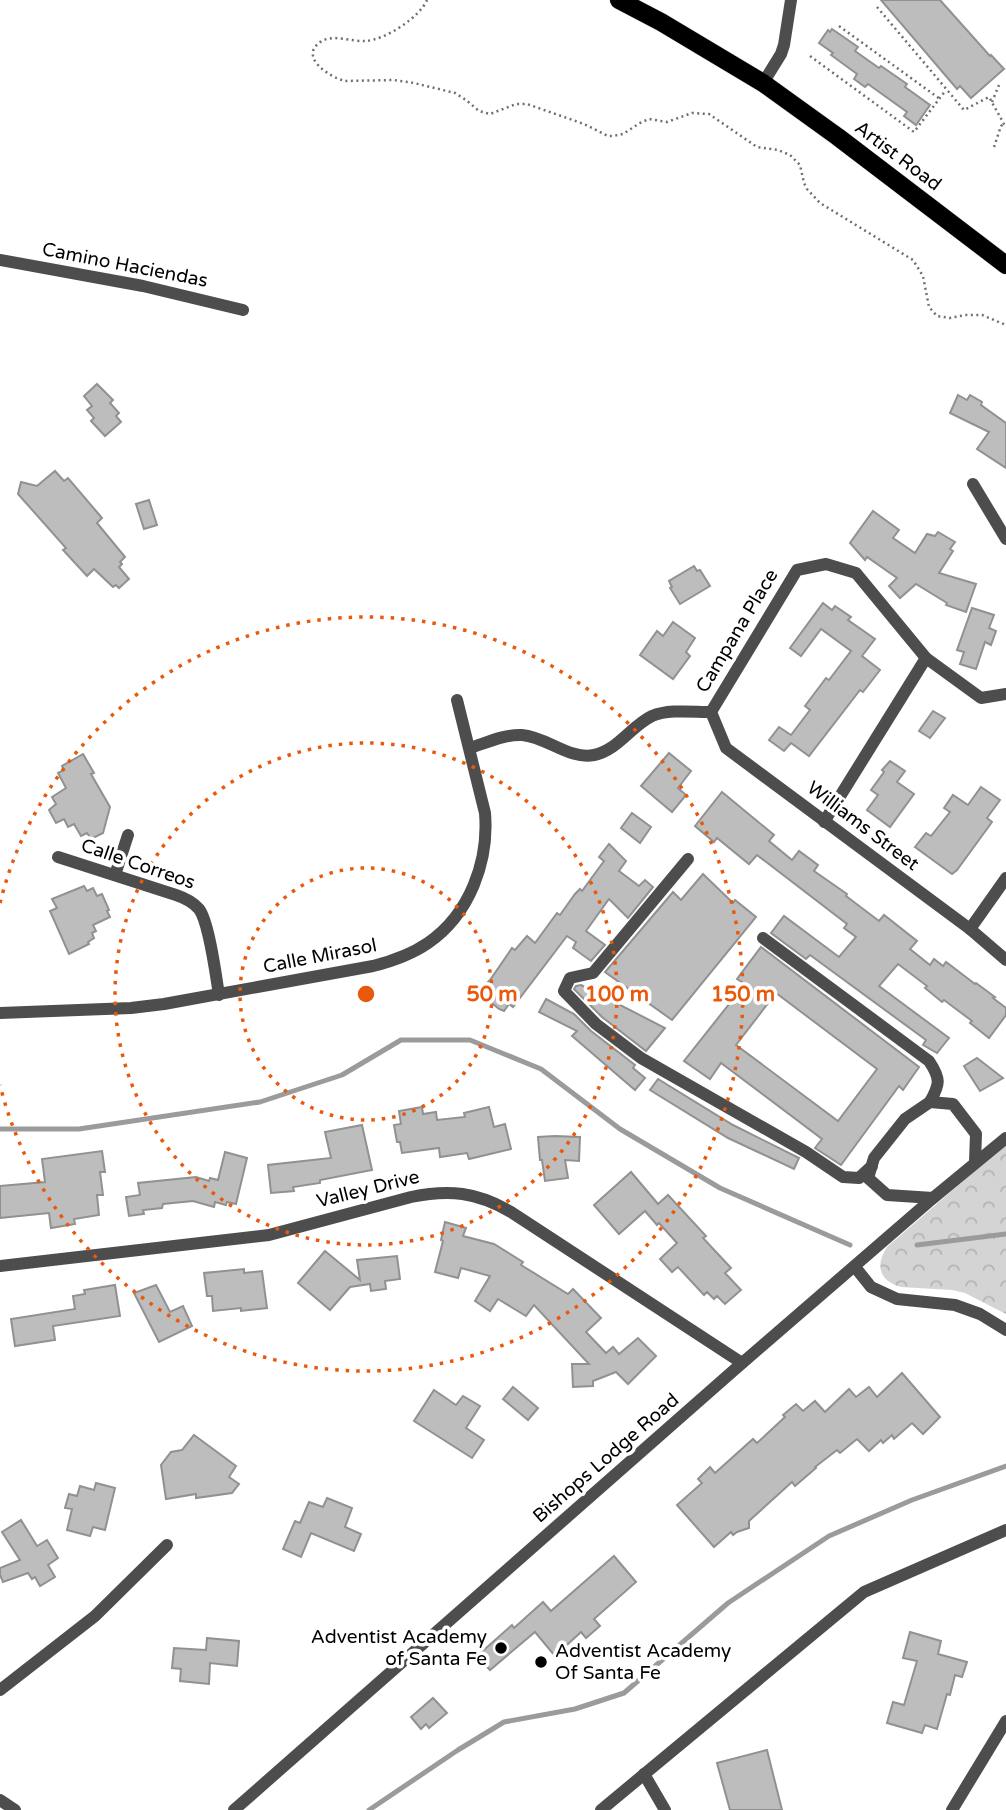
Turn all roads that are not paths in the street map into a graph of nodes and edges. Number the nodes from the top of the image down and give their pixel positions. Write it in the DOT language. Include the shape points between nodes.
graph roads {
  1 [pos="619,0"];
  2 [pos="791,0"];
  3 [pos="763,83"];
  4 [pos="0,260"];
  5 [pos="1006,265"];
  6 [pos="243,310"];
  7 [pos="973,484"];
  8 [pos="1006,539"];
  9 [pos="926,658"];
  10 [pos="1006,694"];
  11 [pos="457,700"];
  12 [pos="710,712"];
  13 [pos="470,748"];
  14 [pos="824,822"];
  15 [pos="128,835"];
  16 [pos="58,857"];
  17 [pos="688,859"];
  18 [pos="115,875"];
  19 [pos="1006,878"];
  20 [pos="970,929"];
  21 [pos="763,938"];
  22 [pos="1006,960"];
  23 [pos="219,995"];
  24 [pos="0,1013"];
  25 [pos="930,1102"];
  26 [pos="1006,1138"];
  27 [pos="975,1162"];
  28 [pos="872,1166"];
  29 [pos="933,1198"];
  30 [pos="0,1266"];
  31 [pos="855,1267"];
  32 [pos="1006,1330"];
  33 [pos="742,1363"];
  34 [pos="1006,1530"];
  35 [pos="167,1545"];
  36 [pos="0,1690"];
  37 [pos="1006,1721"];
  38 [pos="644,1774"];
  39 [pos="0,1800"];
  40 [pos="15,1810"];
  41 [pos="234,1810"];
  42 [pos="601,1810"];
  43 [pos="665,1810"];
  44 [pos="952,1810"];
  1 -- 3 [label="main road, Artist Road"];
  2 -- 3 [label="street" via="784,46"];
  3 -- 5 [label="main road, Artist Road"];
  4 -- 6 [label="street, Camino Haciendas" via="150,287"];
  7 -- 8 [label="street"];
  9 -- 10 [label="street" via="981,698"];
  9 -- 12 [label="street, Campana Place" via="856,573 826,564 797,570"];
  9 -- 14 [label="street"];
  11 -- 13 [label="street, Calle Mirasol"];
  12 -- 13 [label="street" via="654,715 612,747 591,756 522,735"];
  12 -- 14 [label="street, Williams Street" via="726,748"];
  13 -- 23 [label="street, Calle Mirasol" via="485,813 482,862 470,893 432,941 390,962"];
  14 -- 20 [label="street, Williams Street"];
  15 -- 18 [label="street"];
  16 -- 18 [label="street, Calle Correos"];
  17 -- 28 [label="street" via="593,973 570,978 564,991 596,1024 641,1058 843,1177 859,1178"];
  18 -- 23 [label="street, Calle Correos" via="183,897 200,910"];
  19 -- 20 [label="street"];
  20 -- 22 [label="street, Williams Street"];
  21 -- 25 [label="street" via="929,1061 939,1087"];
  23 -- 24 [label="street, Calle Mirasol" via="131,1008"];
  25 -- 27 [label="street" via="953,1104 975,1134"];
  25 -- 28 [label="street" via="905,1119"];
  26 -- 27 [label="street, Bishops Lodge Road"];
  27 -- 29 [label="street, Bishops Lodge Road"];
  28 -- 29 [label="street" via="869,1178 887,1195"];
  29 -- 31 [label="street, Bishops Lodge Road"];
  30 -- 33 [label="street, Valley Drive" via="268,1235 411,1197 461,1193 487,1199 511,1212"];
  31 -- 32 [label="street" via="871,1287 897,1299 954,1304"];
  31 -- 33 [label="street, Bishops Lodge Road"];
  33 -- 41 [label="street, Bishops Lodge Road"];
  34 -- 38 [label="street" via="864,1592"];
  35 -- 36 [label="street" via="95,1616"];
  37 -- 44 [label="street"];
  38 -- 42 [label="street"];
  38 -- 43 [label="street"];
  39 -- 40 [label="street"];
}
